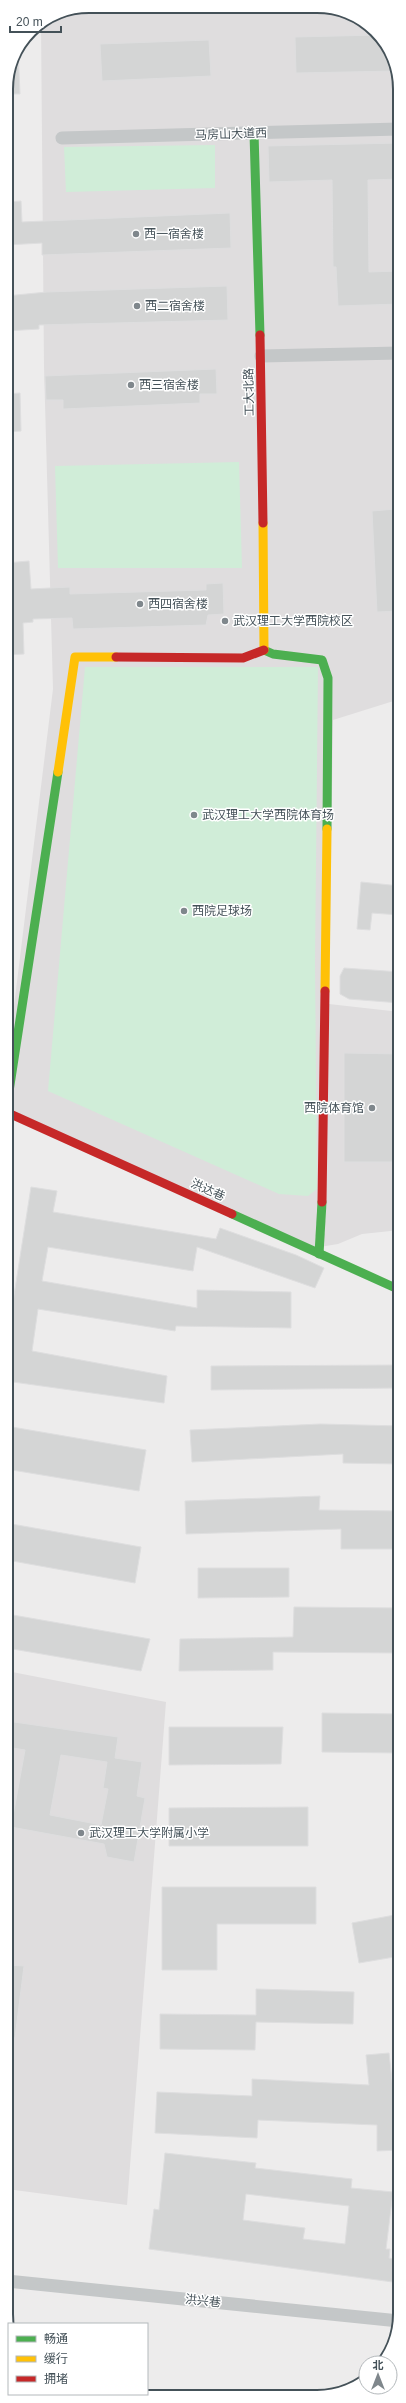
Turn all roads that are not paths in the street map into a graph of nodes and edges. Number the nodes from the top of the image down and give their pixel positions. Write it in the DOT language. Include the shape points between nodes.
graph roads {
  1 [pos="393,129"];
  2 [pos="254,133"];
  3 [pos="62,138"];
  4 [pos="393,353"];
  5 [pos="261,356"];
  6 [pos="264,650"];
  7 [pos="13,1066"];
  8 [pos="13,1115"];
  9 [pos="319,1254"];
  10 [pos="393,1287"];
  11 [pos="13,2282"];
  12 [pos="392,2320"];
  1 -- 2 [label="street, 马房山大道西"];
  2 -- 3 [label="street, 马房山大道西"];
  2 -- 5 [label="street, 工大北路"];
  4 -- 5 [label="street"];
  5 -- 6 [label="street, 工大北路"];
  6 -- 7 [label="street" via="243,658 75,656"];
  6 -- 9 [label="street" via="273,654 322,660 328,678 322,1194"];
  8 -- 9 [label="street, 洪达巷"];
  9 -- 10 [label="street, 洪达巷"];
  11 -- 12 [label="street, 洪兴巷"];
}
